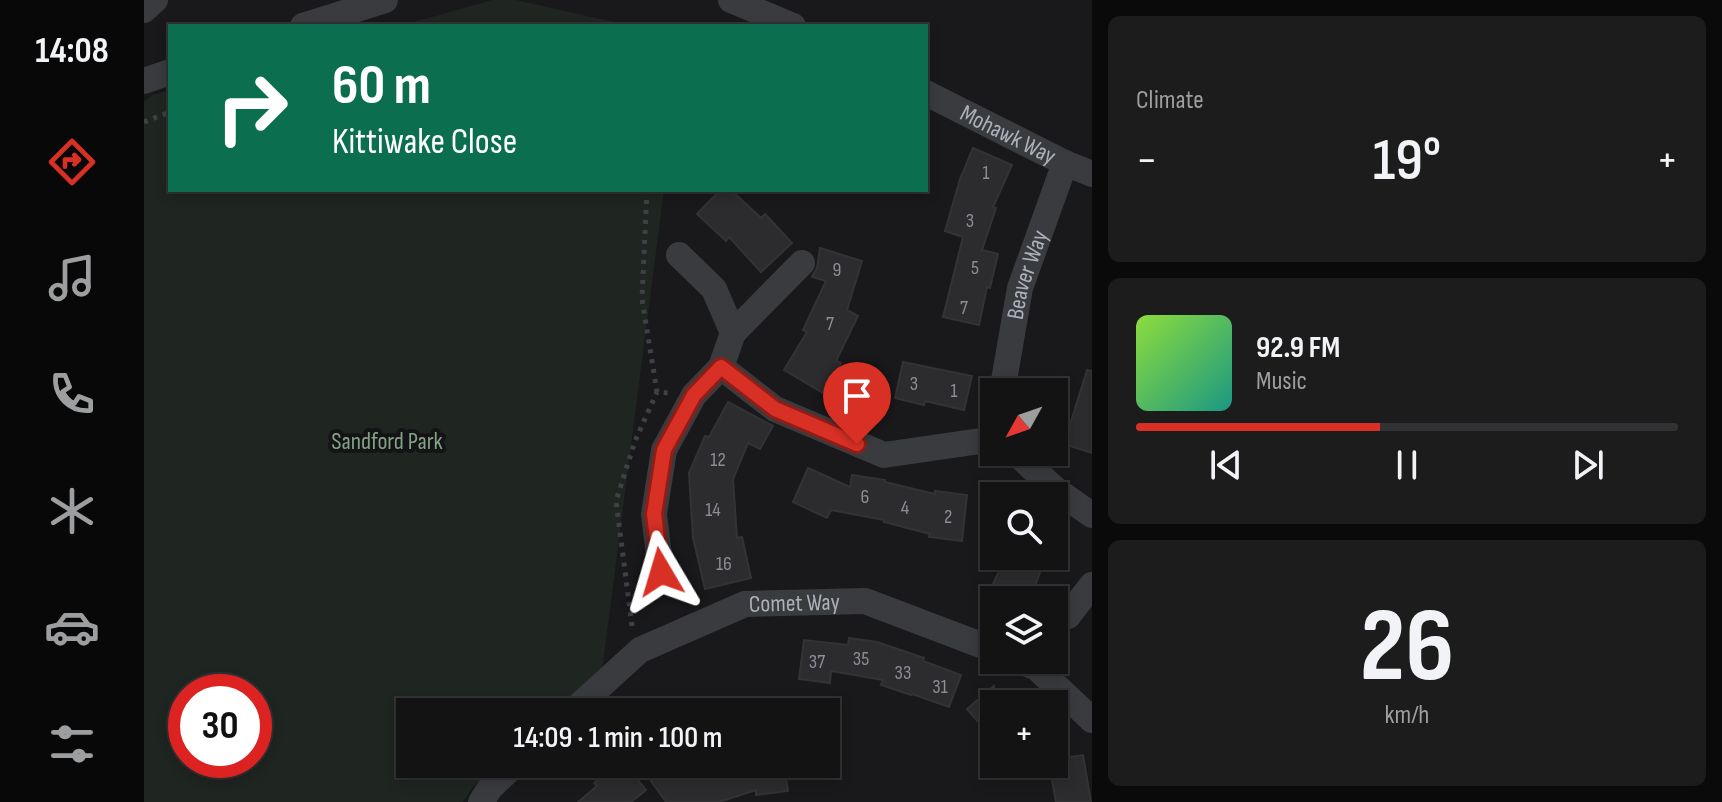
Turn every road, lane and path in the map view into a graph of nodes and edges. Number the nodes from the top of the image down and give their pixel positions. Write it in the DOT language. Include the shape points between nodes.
graph roads {
  1 [pos="155,0"];
  2 [pos="385,0"];
  3 [pos="731,0"];
  4 [pos="144,10"];
  5 [pos="311,16"];
  6 [pos="788,24"];
  7 [pos="168,73"];
  8 [pos="144,81"];
  9 [pos="928,94"];
  10 [pos="168,113"];
  11 [pos="144,122"];
  12 [pos="1065,163"];
  13 [pos="1092,174"];
  14 [pos="647,192"];
  15 [pos="679,255"];
  16 [pos="802,263"];
  17 [pos="733,333"];
  18 [pos="721,367"];
  19 [pos="1004,378"];
  20 [pos="694,395"];
  21 [pos="980,441"];
  22 [pos="1030,466"];
  23 [pos="1092,515"];
  24 [pos="661,572"];
  25 [pos="1092,585"];
  26 [pos="1068,616"];
  27 [pos="980,645"];
  28 [pos="1043,674"];
  29 [pos="587,698"];
  30 [pos="1092,720"];
  31 [pos="500,778"];
  32 [pos="481,802"];
  1 -- 4 [label="street"];
  2 -- 5 [label="street"];
  3 -- 6 [label="street"];
  7 -- 8 [label="street"];
  9 -- 12 [label="street, Mohawk Way"];
  10 -- 11 [label="path"];
  12 -- 13 [label="street, Mohawk Way"];
  12 -- 19 [label="street, Beaver Way" via="1020,288"];
  14 -- 20 [label="path" via="642,299 657,392"];
  15 -- 17 [label="street" via="714,289"];
  16 -- 17 [label="street"];
  17 -- 18 [label="street"];
  18 -- 20 [label="street"];
  18 -- 21 [label="street" via="775,409 884,455"];
  20 -- 24 [label="street" via="664,450 654,514"];
  22 -- 23 [label="street"];
  25 -- 26 [label="street"];
  27 -- 29 [label="street, Comet Way" via="865,601 745,604 640,650"];
  28 -- 30 [label="street"];
  31 -- 32 [label="street"];
}
